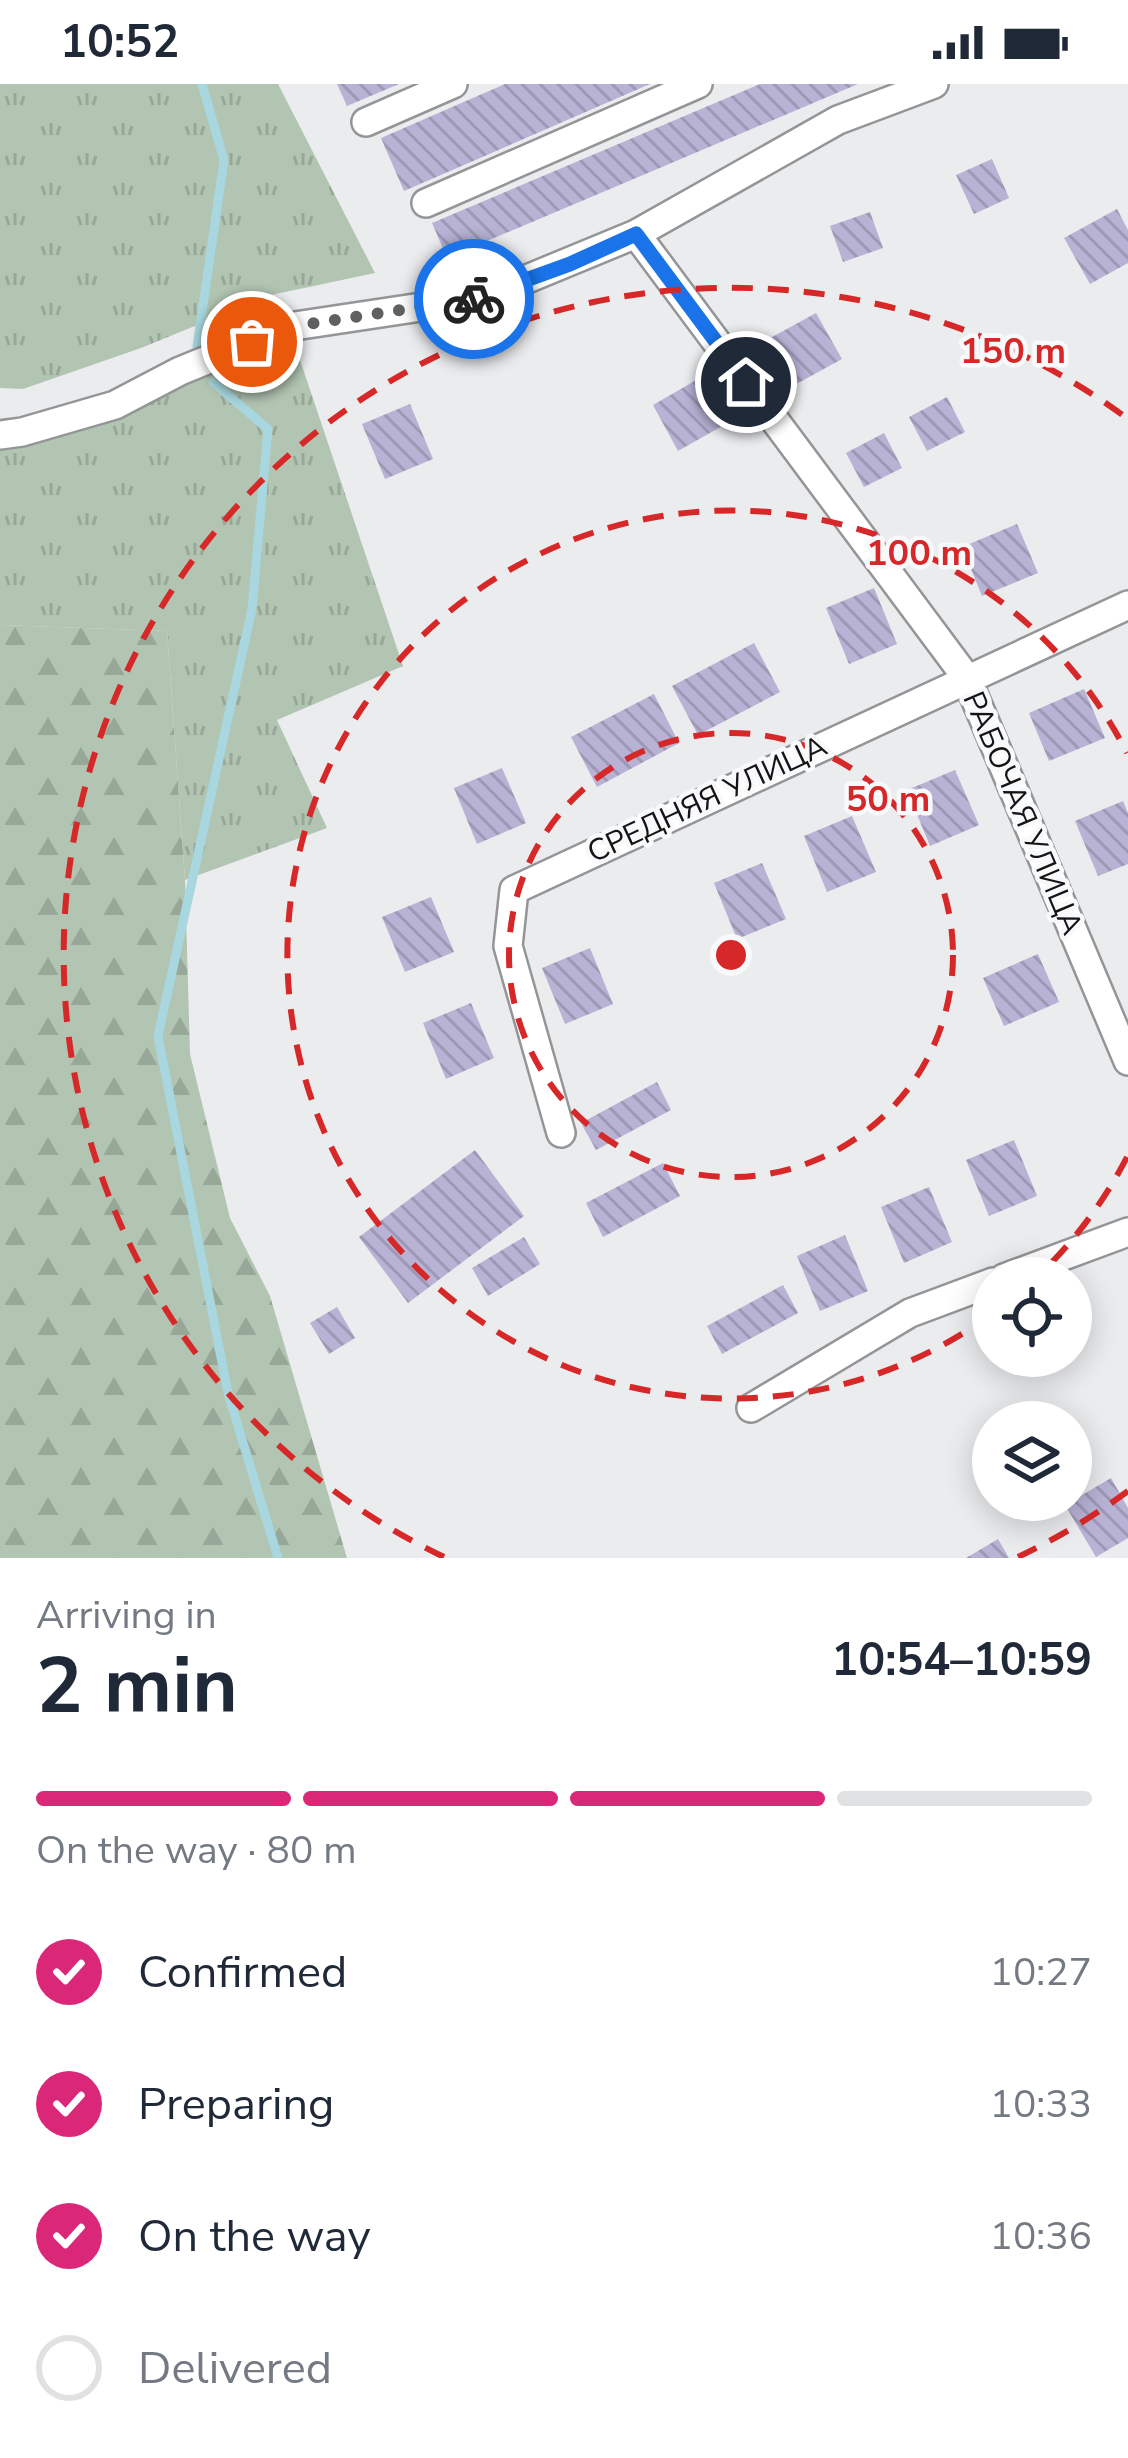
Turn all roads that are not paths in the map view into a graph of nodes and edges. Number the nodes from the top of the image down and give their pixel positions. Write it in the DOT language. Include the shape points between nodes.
graph roads {
  1 [pos="453,84"];
  2 [pos="698,84"];
  3 [pos="934,84"];
  4 [pos="366,122"];
  5 [pos="426,203"];
  6 [pos="636,234"];
  7 [pos="0,435"];
  8 [pos="1128,605"];
  9 [pos="966,677"];
  10 [pos="1128,1061"];
  11 [pos="562,1133"];
  12 [pos="1128,1232"];
  13 [pos="1061,1257"];
  14 [pos="972,1290"];
  15 [pos="752,1408"];
  1 -- 4 [label="street"];
  2 -- 5 [label="street"];
  3 -- 6 [label="street" via="838,120"];
  6 -- 7 [label="street" via="481,298 288,327 115,405"];
  6 -- 9 [label="street, РАБОЧАЯ УЛИЦА"];
  8 -- 9 [label="street, СРЕДНЯЯ УЛИЦА"];
  9 -- 10 [label="street, РАБОЧАЯ УЛИЦА"];
  9 -- 11 [label="street, СРЕДНЯЯ УЛИЦА" via="514,890 508,946"];
  12 -- 13 [label="street"];
  14 -- 15 [label="street" via="910,1313"];
}
